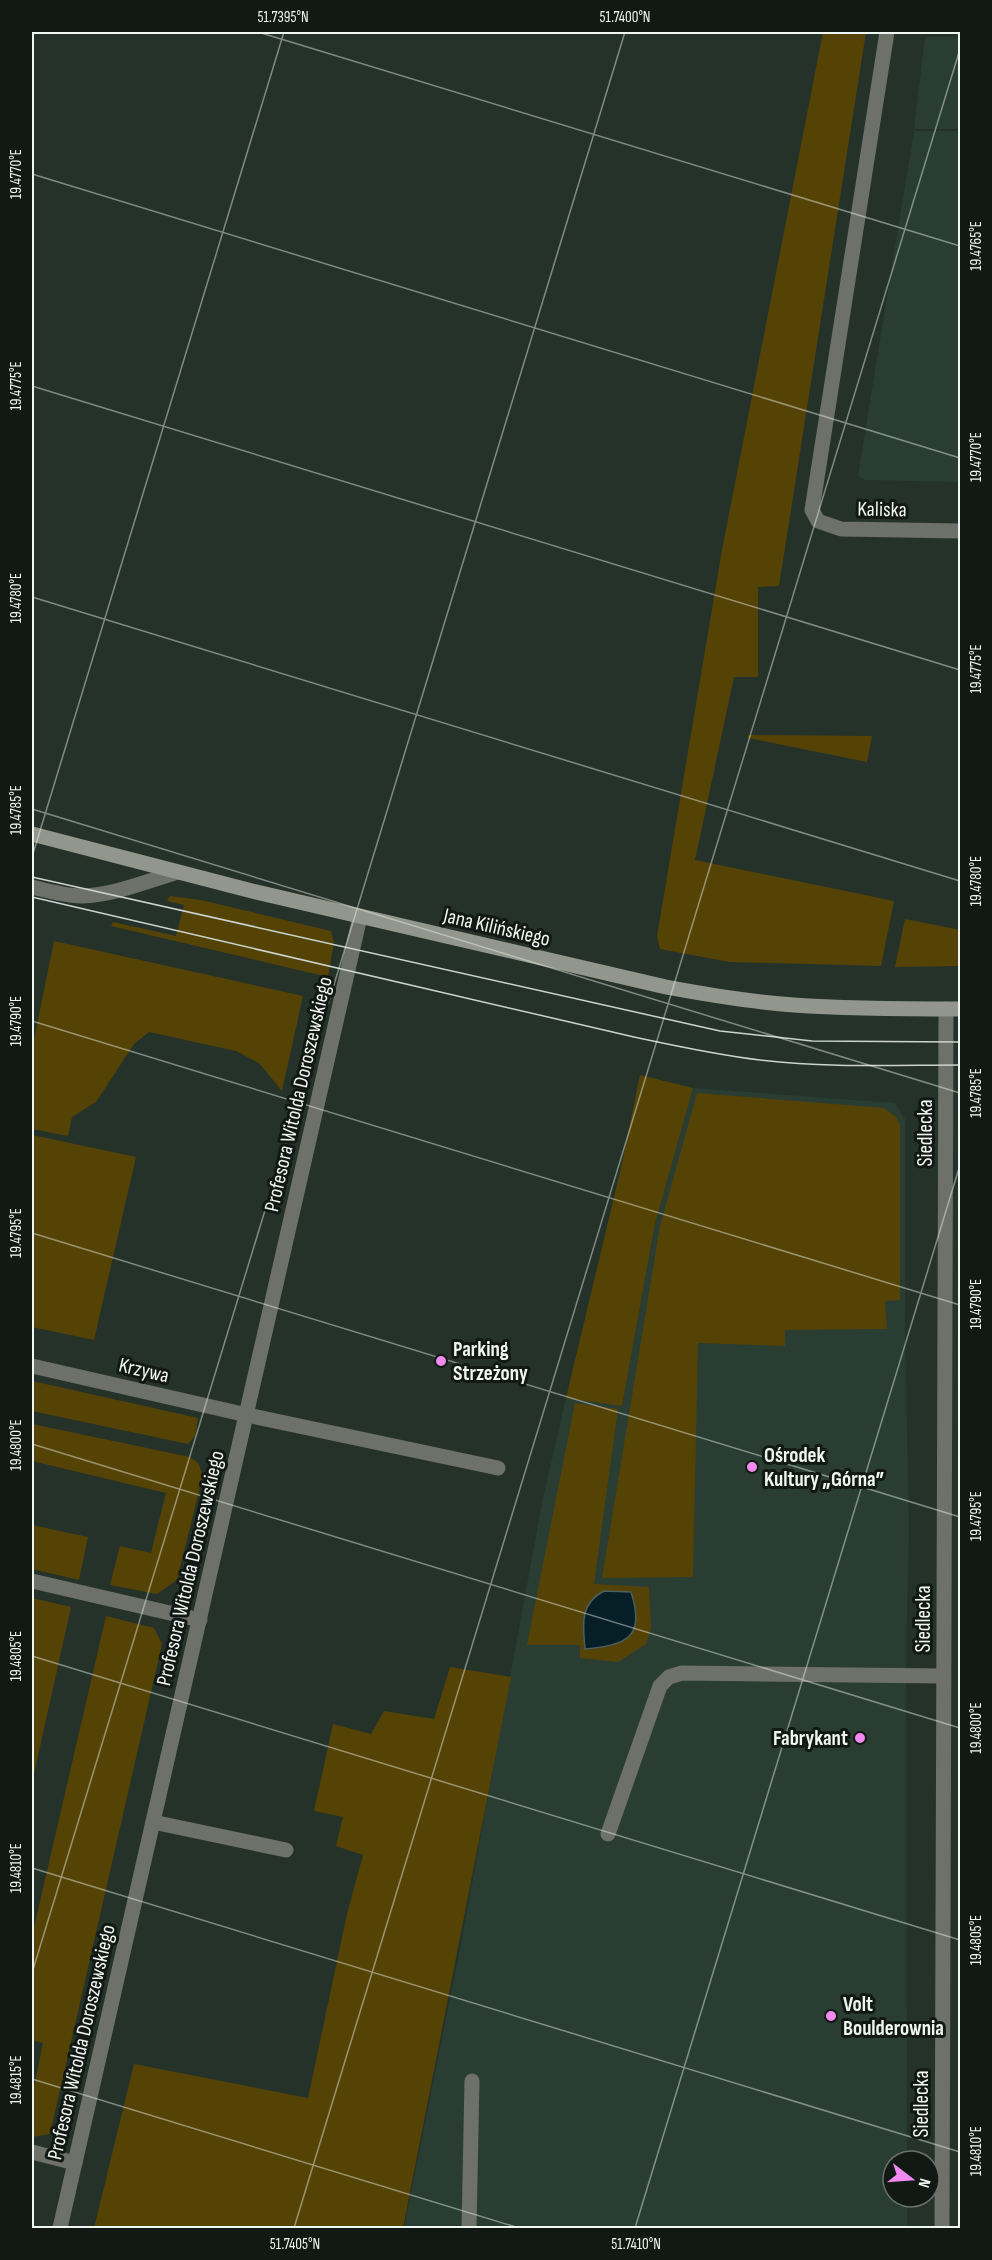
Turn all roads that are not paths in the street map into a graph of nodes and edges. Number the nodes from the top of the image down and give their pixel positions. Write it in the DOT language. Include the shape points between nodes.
graph roads {
  1 [pos="887,32"];
  2 [pos="960,531"];
  3 [pos="32,834"];
  4 [pos="178,872"];
  5 [pos="32,887"];
  6 [pos="360,917"];
  7 [pos="953,1009"];
  8 [pos="32,1366"];
  9 [pos="247,1415"];
  10 [pos="498,1468"];
  11 [pos="32,1581"];
  12 [pos="200,1620"];
  13 [pos="944,1676"];
  14 [pos="153,1821"];
  15 [pos="608,1834"];
  16 [pos="286,1850"];
  17 [pos="472,2081"];
  18 [pos="32,2152"];
  19 [pos="75,2163"];
  20 [pos="60,2229"];
  21 [pos="469,2229"];
  22 [pos="942,2229"];
  1 -- 2 [label="street, Kaliska" via="812,510 818,521 841,529"];
  3 -- 4 [label="street, Jana Kilińskiego"];
  4 -- 5 [label="street" via="83,896"];
  4 -- 6 [label="street, Jana Kilińskiego"];
  6 -- 7 [label="street, Jana Kilińskiego" via="666,987 731,998 854,1009"];
  6 -- 9 [label="street, Profesora Witolda Doroszewskiego"];
  7 -- 13 [label="street, Siedlecka"];
  8 -- 9 [label="street, Krzywa"];
  9 -- 10 [label="street, Krzywa"];
  9 -- 12 [label="street, Profesora Witolda Doroszewskiego"];
  11 -- 12 [label="street"];
  12 -- 14 [label="street, Profesora Witolda Doroszewskiego"];
  13 -- 15 [label="street" via="682,1673 669,1677 660,1686"];
  13 -- 22 [label="street, Siedlecka"];
  14 -- 16 [label="street"];
  14 -- 19 [label="street, Profesora Witolda Doroszewskiego"];
  17 -- 21 [label="street"];
  18 -- 19 [label="street"];
  19 -- 20 [label="street, Profesora Witolda Doroszewskiego"];
}
